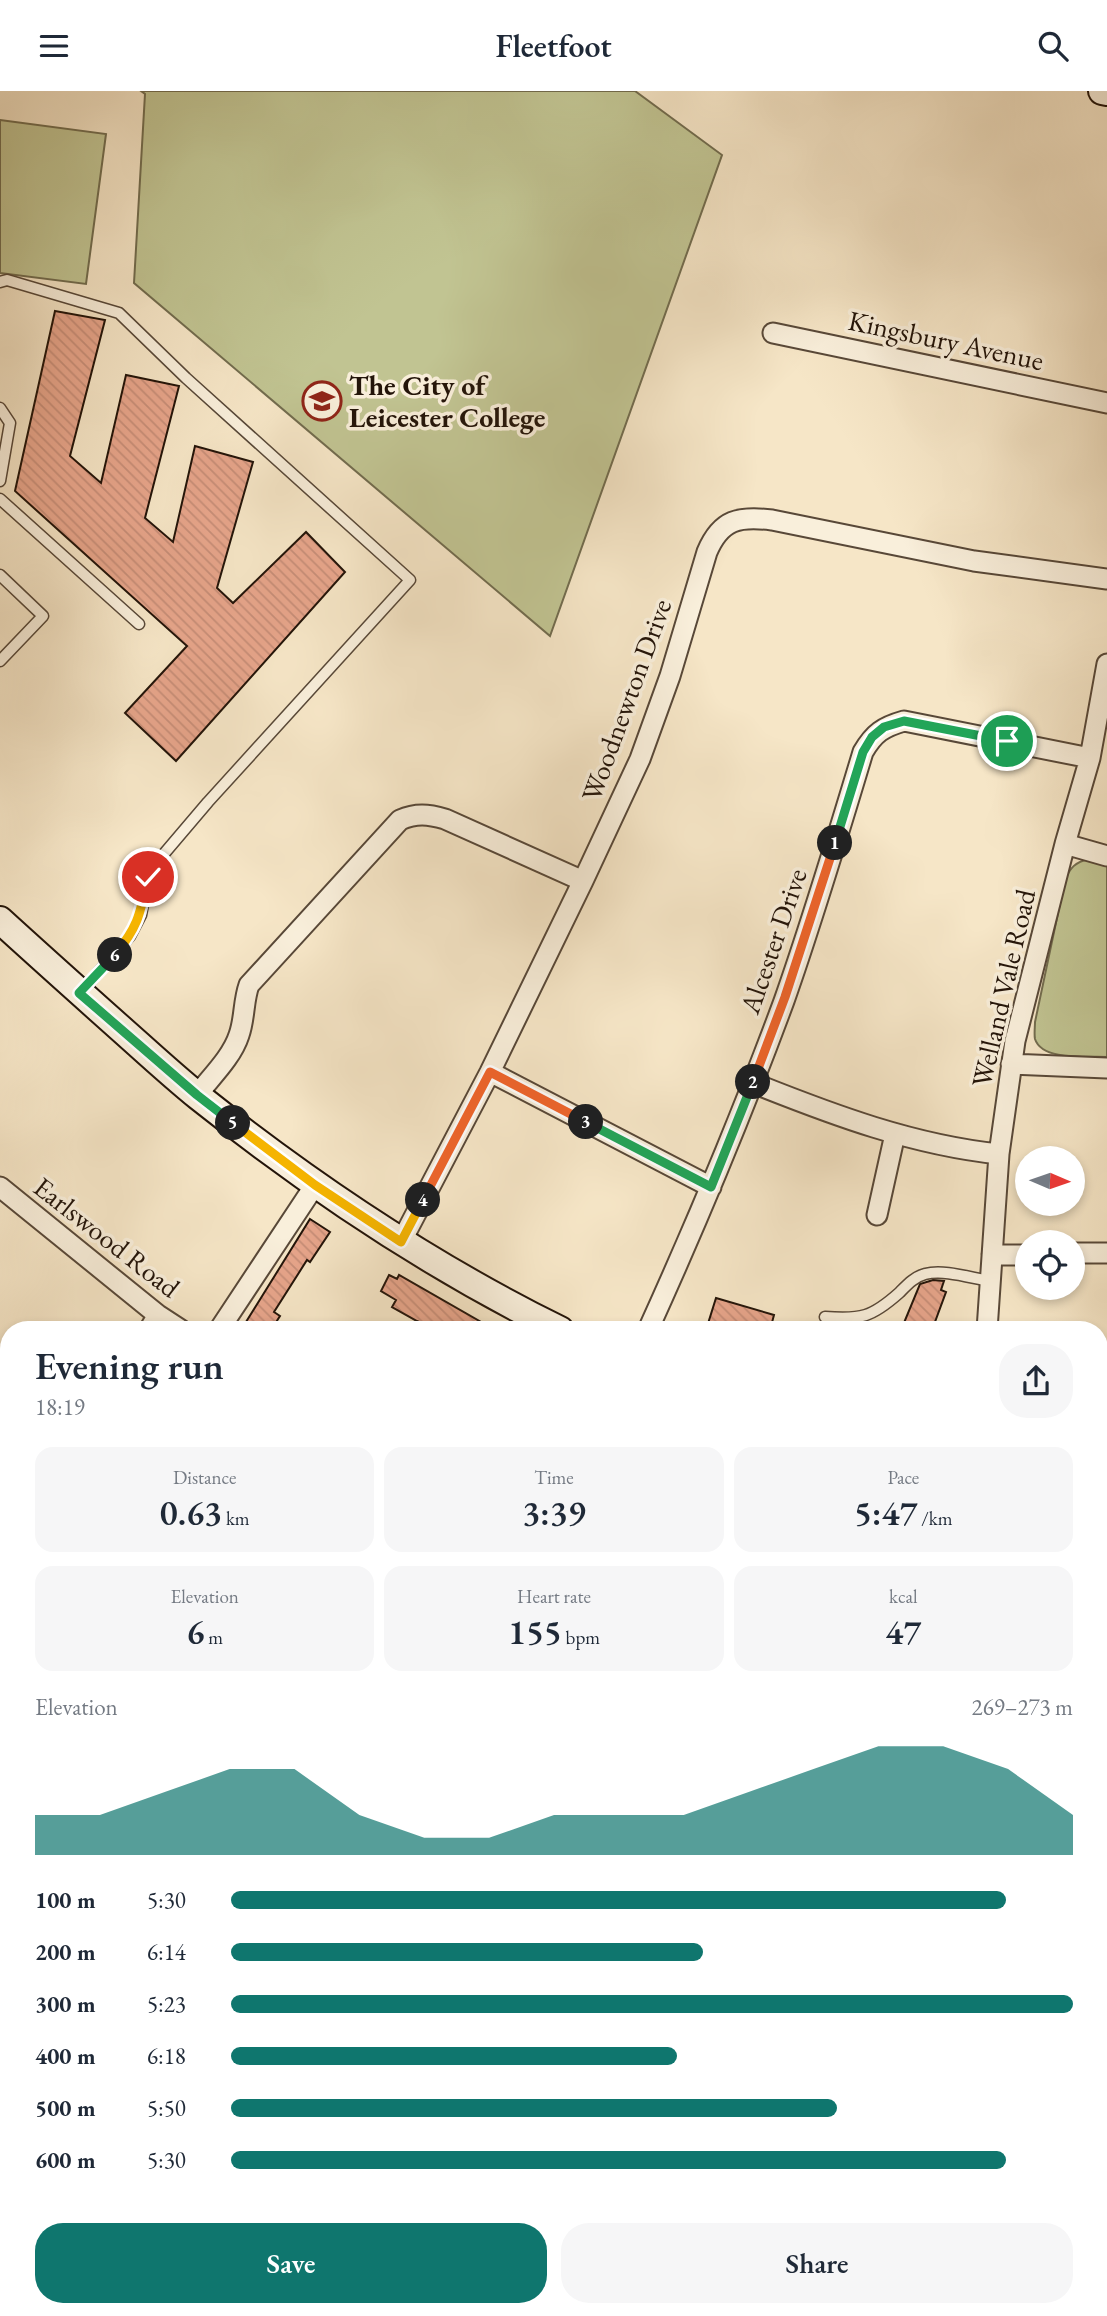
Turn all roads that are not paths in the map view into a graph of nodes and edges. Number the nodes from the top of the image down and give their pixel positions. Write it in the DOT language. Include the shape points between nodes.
graph roads {
  1 [pos="1102,91"];
  2 [pos="1107,92"];
  3 [pos="0,282"];
  4 [pos="773,333"];
  5 [pos="1107,403"];
  6 [pos="0,408"];
  7 [pos="0,481"];
  8 [pos="0,499"];
  9 [pos="0,575"];
  10 [pos="1107,579"];
  11 [pos="139,624"];
  12 [pos="0,661"];
  13 [pos="1107,664"];
  14 [pos="1090,758"];
  15 [pos="1065,845"];
  16 [pos="1107,856"];
  17 [pos="583,881"];
  18 [pos="0,920"];
  19 [pos="79,993"];
  20 [pos="1011,1064"];
  21 [pos="1107,1068"];
  22 [pos="490,1072"];
  23 [pos="753,1083"];
  24 [pos="197,1095"];
  25 [pos="895,1134"];
  26 [pos="999,1154"];
  27 [pos="315,1185"];
  28 [pos="711,1187"];
  29 [pos="2,1192"];
  30 [pos="877,1215"];
  31 [pos="401,1242"];
  32 [pos="1107,1253"];
  33 [pos="1085,1254"];
  34 [pos="992,1255"];
  35 [pos="1015,1255"];
  36 [pos="990,1281"];
  37 [pos="825,1317"];
  38 [pos="151,1321"];
  39 [pos="225,1321"];
  40 [pos="543,1321"];
  41 [pos="652,1321"];
  42 [pos="988,1321"];
  1 -- 2 [label="street"];
  3 -- 19 [label="lane" via="7,280 120,313 410,580 157,862 130,936"];
  4 -- 5 [label="street, Kingsbury Avenue"];
  6 -- 7 [label="lane" via="10,423"];
  8 -- 11 [label="lane"];
  9 -- 12 [label="lane" via="43,616"];
  10 -- 17 [label="street, Woodnewton Drive" via="974,561 772,520 735,520 713,538 640,759"];
  13 -- 14 [label="street, Welland Vale Road"];
  14 -- 15 [label="street, Welland Vale Road"];
  14 -- 23 [label="street, Alcester Drive" via="904,721 884,727 872,737 863,752"];
  15 -- 16 [label="street"];
  15 -- 20 [label="street, Welland Vale Road"];
  17 -- 22 [label="street, Woodnewton Drive"];
  17 -- 24 [label="street" via="445,819 428,814 400,820 249,985 239,1037"];
  18 -- 19 [label="street"];
  19 -- 24 [label="street"];
  20 -- 21 [label="street"];
  20 -- 26 [label="street, Welland Vale Road"];
  22 -- 28 [label="street"];
  22 -- 31 [label="street, Woodnewton Drive"];
  23 -- 25 [label="street"];
  23 -- 28 [label="street, Alcester Drive"];
  24 -- 27 [label="street"];
  25 -- 26 [label="street"];
  25 -- 30 [label="street"];
  26 -- 34 [label="street, Welland Vale Road"];
  27 -- 31 [label="street"];
  27 -- 39 [label="street"];
  28 -- 41 [label="street, Alcester Drive"];
  29 -- 38 [label="street, Earlswood Road"];
  31 -- 40 [label="street"];
  32 -- 33 [label="street"];
  34 -- 35 [label="street"];
  34 -- 36 [label="street, Welland Vale Road"];
  36 -- 37 [label="lane" via="924,1274 873,1314"];
  36 -- 42 [label="street, Welland Vale Road"];
}
